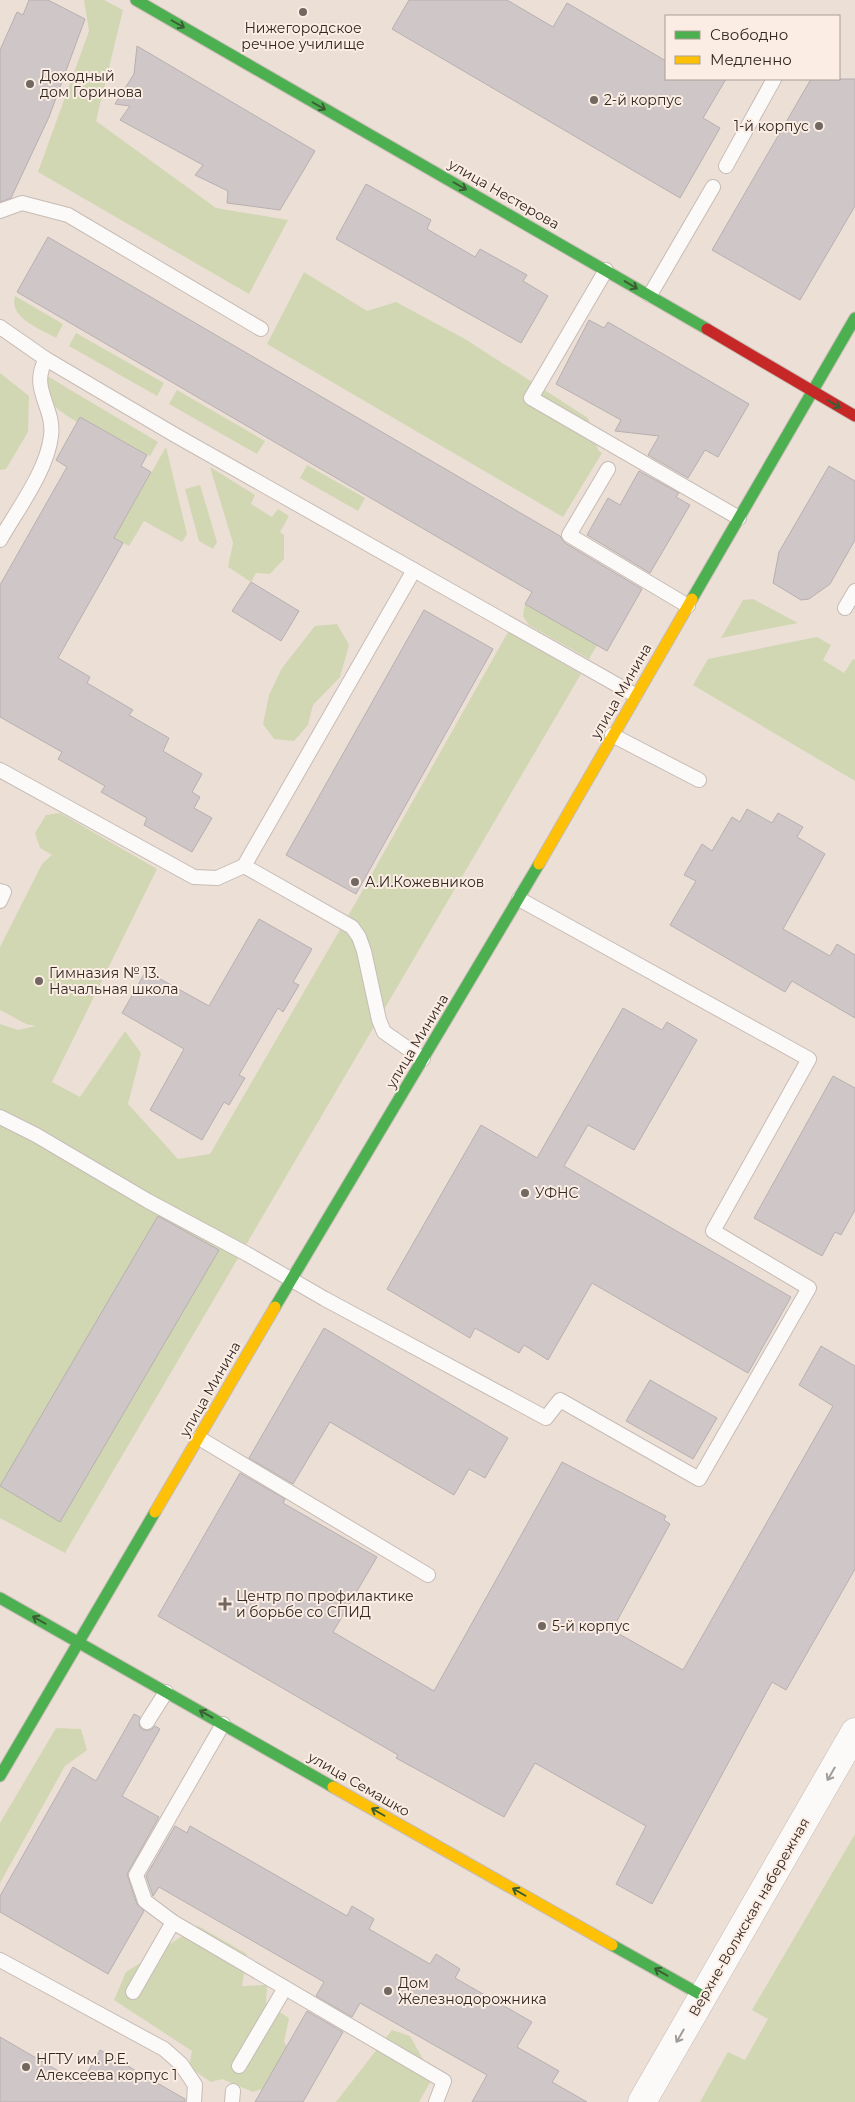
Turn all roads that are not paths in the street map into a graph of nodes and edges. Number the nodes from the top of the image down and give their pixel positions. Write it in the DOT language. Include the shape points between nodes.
graph roads {
  1 [pos="136,0"];
  2 [pos="773,80"];
  3 [pos="726,166"];
  4 [pos="713,187"];
  5 [pos="0,212"];
  6 [pos="606,270"];
  7 [pos="650,296"];
  8 [pos="855,318"];
  9 [pos="0,327"];
  10 [pos="261,329"];
  11 [pos="46,358"];
  12 [pos="813,392"];
  13 [pos="855,416"];
  14 [pos="608,469"];
  15 [pos="739,518"];
  16 [pos="0,540"];
  17 [pos="414,570"];
  18 [pos="855,591"];
  19 [pos="688,606"];
  20 [pos="845,608"];
  21 [pos="635,696"];
  22 [pos="612,735"];
  23 [pos="0,770"];
  24 [pos="699,780"];
  25 [pos="244,866"];
  26 [pos="0,890"];
  27 [pos="518,899"];
  28 [pos="0,901"];
  29 [pos="423,1059"];
  30 [pos="0,1117"];
  31 [pos="291,1280"];
  32 [pos="199,1438"];
  33 [pos="428,1575"];
  34 [pos="0,1598"];
  35 [pos="77,1642"];
  36 [pos="166,1692"];
  37 [pos="148,1722"];
  38 [pos="223,1724"];
  39 [pos="855,1732"];
  40 [pos="0,1776"];
  41 [pos="173,1922"];
  42 [pos="0,1960"];
  43 [pos="285,1988"];
  44 [pos="133,1992"];
  45 [pos="703,1996"];
  46 [pos="239,2066"];
  47 [pos="194,2102"];
  48 [pos="436,2102"];
  49 [pos="642,2102"];
  1 -- 6 [label="street, улица Нестерова, one-way"];
  2 -- 3 [label="lane"];
  4 -- 7 [label="lane"];
  5 -- 10 [label="lane" via="22,203 68,215"];
  6 -- 7 [label="street, улица Нестерова, one-way"];
  6 -- 15 [label="lane" via="531,398"];
  7 -- 12 [label="street, улица Нестерова"];
  8 -- 12 [label="street, улица Минина"];
  9 -- 11 [label="lane"];
  11 -- 16 [label="lane" via="42,366 41,394 51,414 51,438 41,470"];
  11 -- 17 [label="lane" via="174,435"];
  12 -- 13 [label="street, улица Нестерова, one-way"];
  12 -- 15 [label="street, улица Минина"];
  14 -- 19 [label="lane" via="569,535"];
  15 -- 19 [label="street, улица Минина"];
  17 -- 21 [label="lane"];
  17 -- 25 [label="lane"];
  18 -- 20 [label="lane"];
  19 -- 21 [label="street, улица Минина"];
  21 -- 22 [label="street, улица Минина"];
  22 -- 24 [label="lane"];
  22 -- 27 [label="street, улица Минина"];
  23 -- 25 [label="lane" via="194,877 217,878"];
  25 -- 29 [label="lane" via="352,927 364,951 384,1032"];
  26 -- 28 [label="lane" via="4,892"];
  27 -- 29 [label="street, улица Минина"];
  27 -- 31 [label="lane" via="809,1059 712,1231 809,1288 699,1479 560,1400 546,1418"];
  29 -- 31 [label="street, улица Минина"];
  30 -- 31 [label="lane"];
  31 -- 32 [label="street, улица Минина"];
  32 -- 33 [label="lane"];
  32 -- 35 [label="street, улица Минина"];
  35 -- 34 [label="street, улица Семашко, one-way"];
  35 -- 36 [label="street, улица Семашко"];
  35 -- 40 [label="street, улица Минина"];
  36 -- 37 [label="lane"];
  38 -- 36 [label="street, улица Семашко, one-way"];
  38 -- 41 [label="lane" via="136,1875 145,1901"];
  45 -- 38 [label="street, улица Семашко, one-way"];
  39 -- 45 [label="street, Верхне-Волжская набережная, one-way"];
  41 -- 43 [label="lane"];
  41 -- 44 [label="lane"];
  42 -- 47 [label="lane" via="164,2049 181,2064 195,2085"];
  43 -- 46 [label="lane"];
  43 -- 48 [label="lane" via="444,2081"];
  45 -- 49 [label="street, Верхне-Волжская набережная, one-way"];
}
